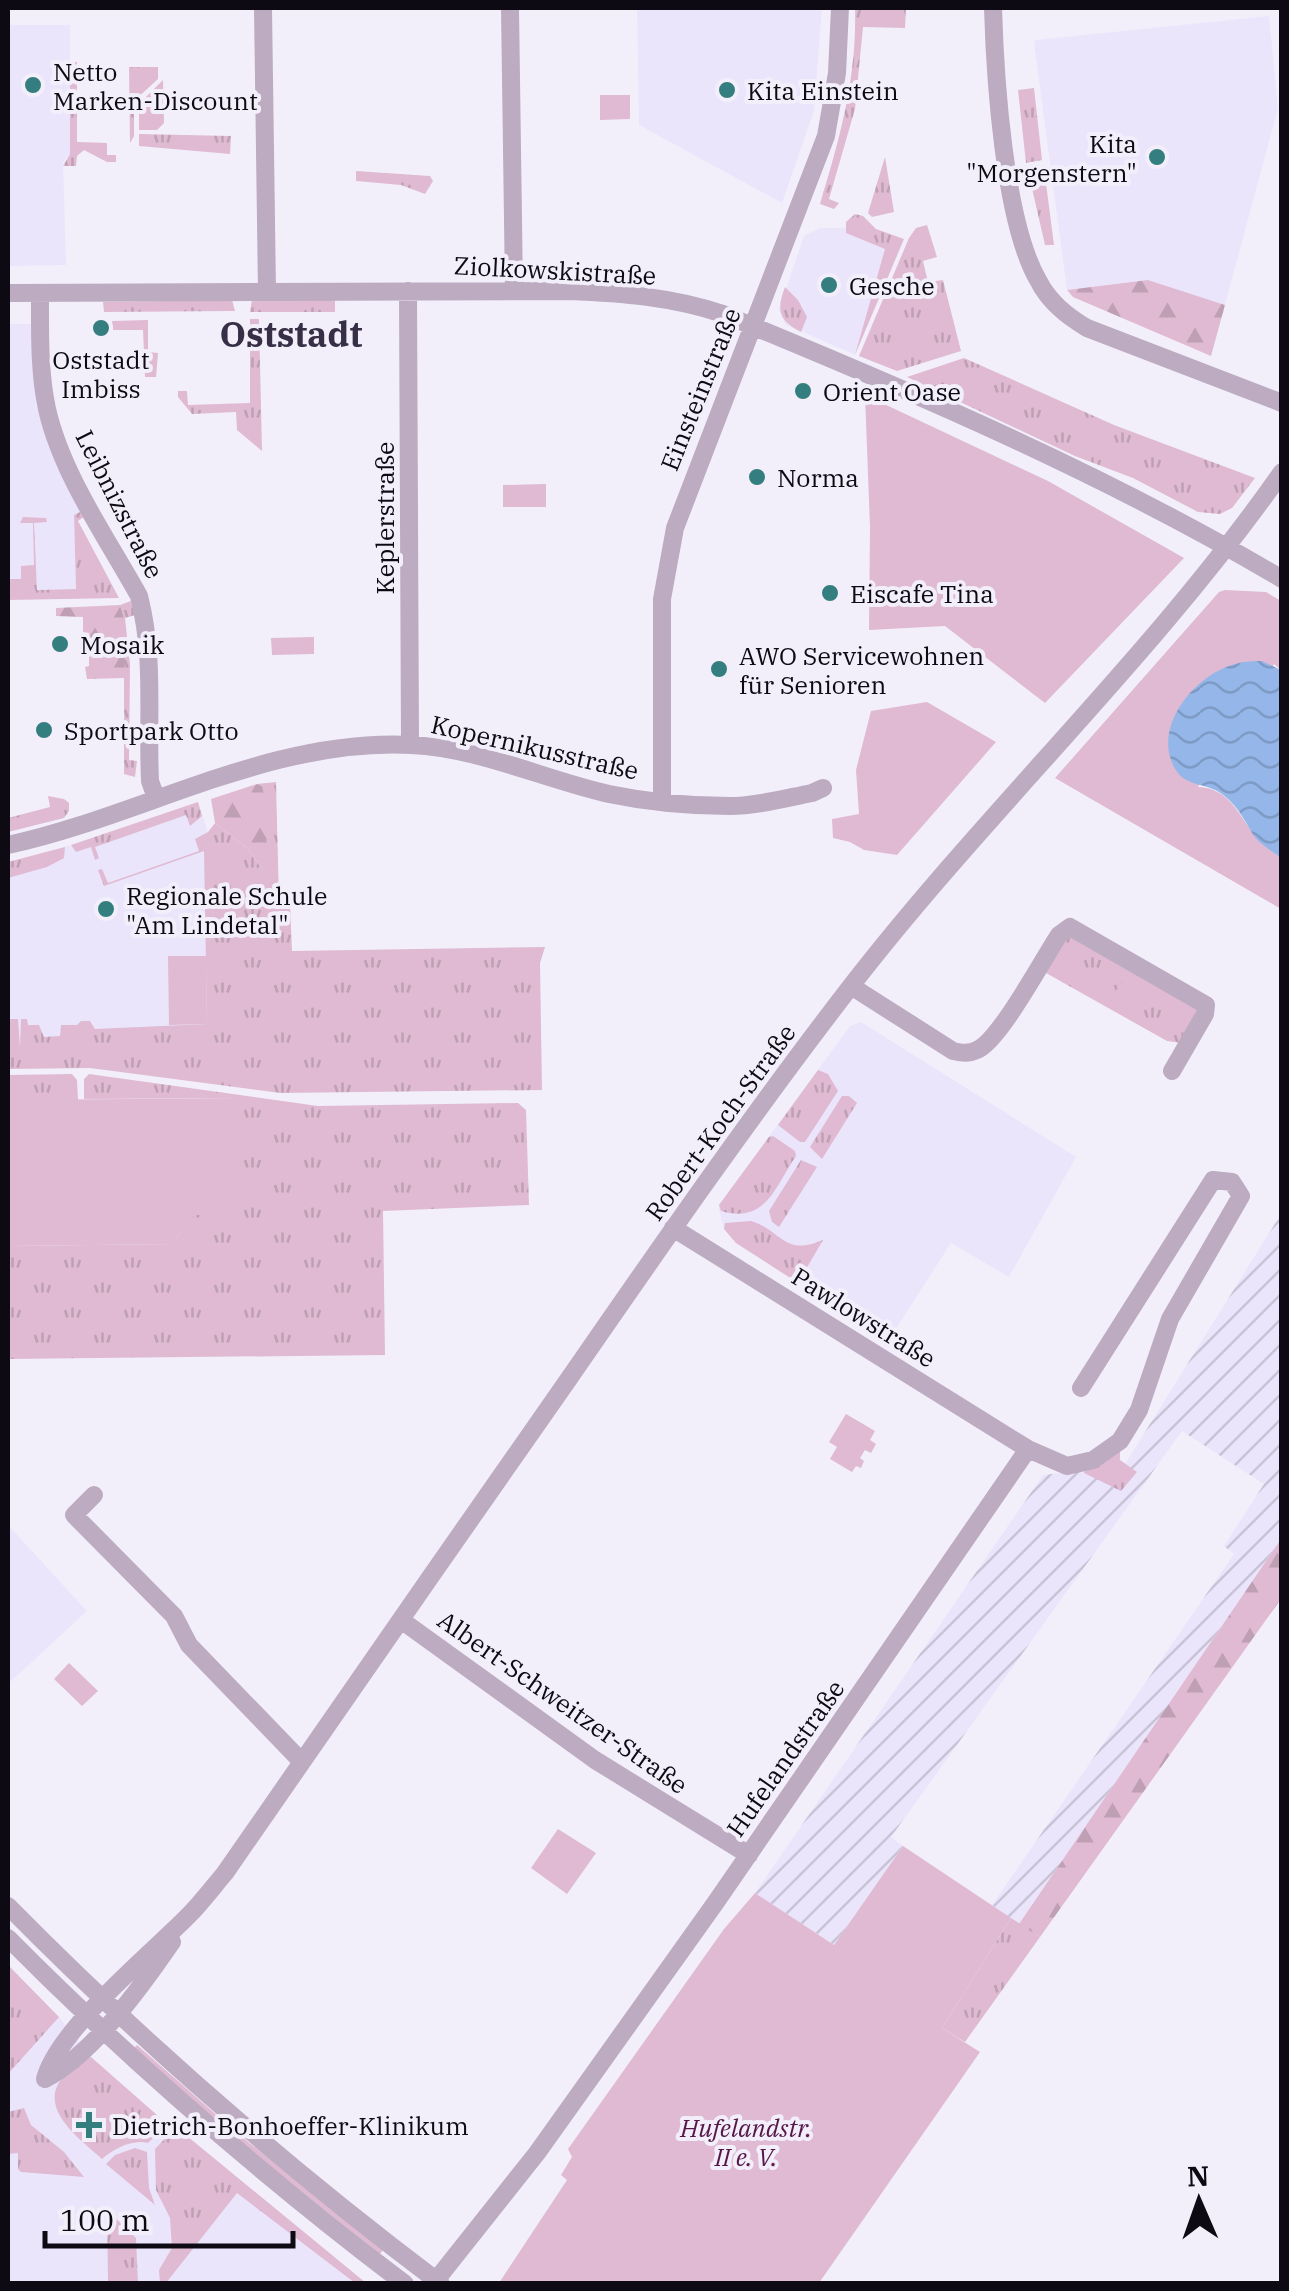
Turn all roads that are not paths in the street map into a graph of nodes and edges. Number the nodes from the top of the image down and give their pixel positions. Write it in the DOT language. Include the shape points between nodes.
graph roads {
  1 [pos="263,8"];
  2 [pos="510,8"];
  3 [pos="840,8"];
  4 [pos="994,8"];
  5 [pos="408,290"];
  6 [pos="514,290"];
  7 [pos="267,292"];
  8 [pos="8,293"];
  9 [pos="40,293"];
  10 [pos="752,326"];
  11 [pos="1282,402"];
  12 [pos="1282,472"];
  13 [pos="1227,548"];
  14 [pos="1282,579"];
  15 [pos="410,745"];
  16 [pos="824,788"];
  17 [pos="156,798"];
  18 [pos="662,800"];
  19 [pos="8,845"];
  20 [pos="851,986"];
  21 [pos="1172,1072"];
  22 [pos="673,1228"];
  23 [pos="1139,1301"];
  24 [pos="1170,1320"];
  25 [pos="1081,1388"];
  26 [pos="1028,1449"];
  27 [pos="94,1495"];
  28 [pos="401,1620"];
  29 [pos="302,1762"];
  30 [pos="749,1855"];
  31 [pos="8,1906"];
  32 [pos="192,1912"];
  33 [pos="8,1938"];
  34 [pos="102,2000"];
  35 [pos="117,2014"];
  36 [pos="94,2023"];
  37 [pos="437,2282"];
  38 [pos="405,2284"];
  1 -- 7 [label="street"];
  2 -- 6 [label="street"];
  3 -- 10 [label="street, Einsteinstraße" via="826,136"];
  4 -- 11 [label="street" via="1006,156 1037,280 1087,328"];
  5 -- 6 [label="street, Ziolkowskistraße"];
  5 -- 7 [label="street, Ziolkowskistraße"];
  5 -- 15 [label="street, Keplerstraße"];
  6 -- 10 [label="street, Ziolkowskistraße" via="629,294 690,304"];
  7 -- 9 [label="street, Ziolkowskistraße"];
  8 -- 9 [label="street, Ziolkowskistraße"];
  9 -- 17 [label="street, Leibnizstraße" via="48,414 143,612"];
  10 -- 13 [label="street, Ziolkowskistraße" via="998,433"];
  10 -- 18 [label="street, Einsteinstraße" via="678,514 666,569"];
  12 -- 13 [label="street, Robert-Koch-Straße"];
  13 -- 14 [label="street, Ziolkowskistraße"];
  13 -- 20 [label="street, Robert-Koch-Straße"];
  15 -- 17 [label="street, Kopernikusstraße" via="311,752"];
  15 -- 18 [label="street, Kopernikusstraße"];
  16 -- 18 [label="street, Kopernikusstraße" via="732,806"];
  17 -- 19 [label="street, Kopernikusstraße"];
  20 -- 21 [label="street" via="962,1053 984,1046 1000,1028 1070,927 1206,1005"];
  20 -- 22 [label="street, Robert-Koch-Straße"];
  22 -- 26 [label="street, Pawlowstraße"];
  22 -- 28 [label="street, Robert-Koch-Straße"];
  23 -- 24 [label="street"];
  23 -- 24 [label="street" via="1213,1180 1232,1182 1240,1196"];
  23 -- 25 [label="street"];
  24 -- 26 [label="street" via="1139,1410 1120,1441 1093,1460 1067,1466"];
  26 -- 30 [label="street, Hufelandstraße"];
  27 -- 29 [label="street" via="74,1515"];
  28 -- 29 [label="street, Robert-Koch-Straße"];
  28 -- 30 [label="street, Albert-Schweitzer-Straße" via="595,1760"];
  29 -- 32 [label="street, Robert-Koch-Straße"];
  30 -- 37 [label="street, Hufelandstraße"];
  31 -- 34 [label="street"];
  32 -- 34 [label="street, Robert-Koch-Straße"];
  32 -- 35 [label="street, Robert-Koch-Straße"];
  33 -- 36 [label="street"];
  34 -- 35 [label="street"];
  34 -- 36 [label="street, Robert-Koch-Straße"];
  35 -- 36 [label="street, Robert-Koch-Straße"];
  35 -- 37 [label="street" via="272,2152"];
  36 -- 38 [label="street" via="226,2142"];
}
